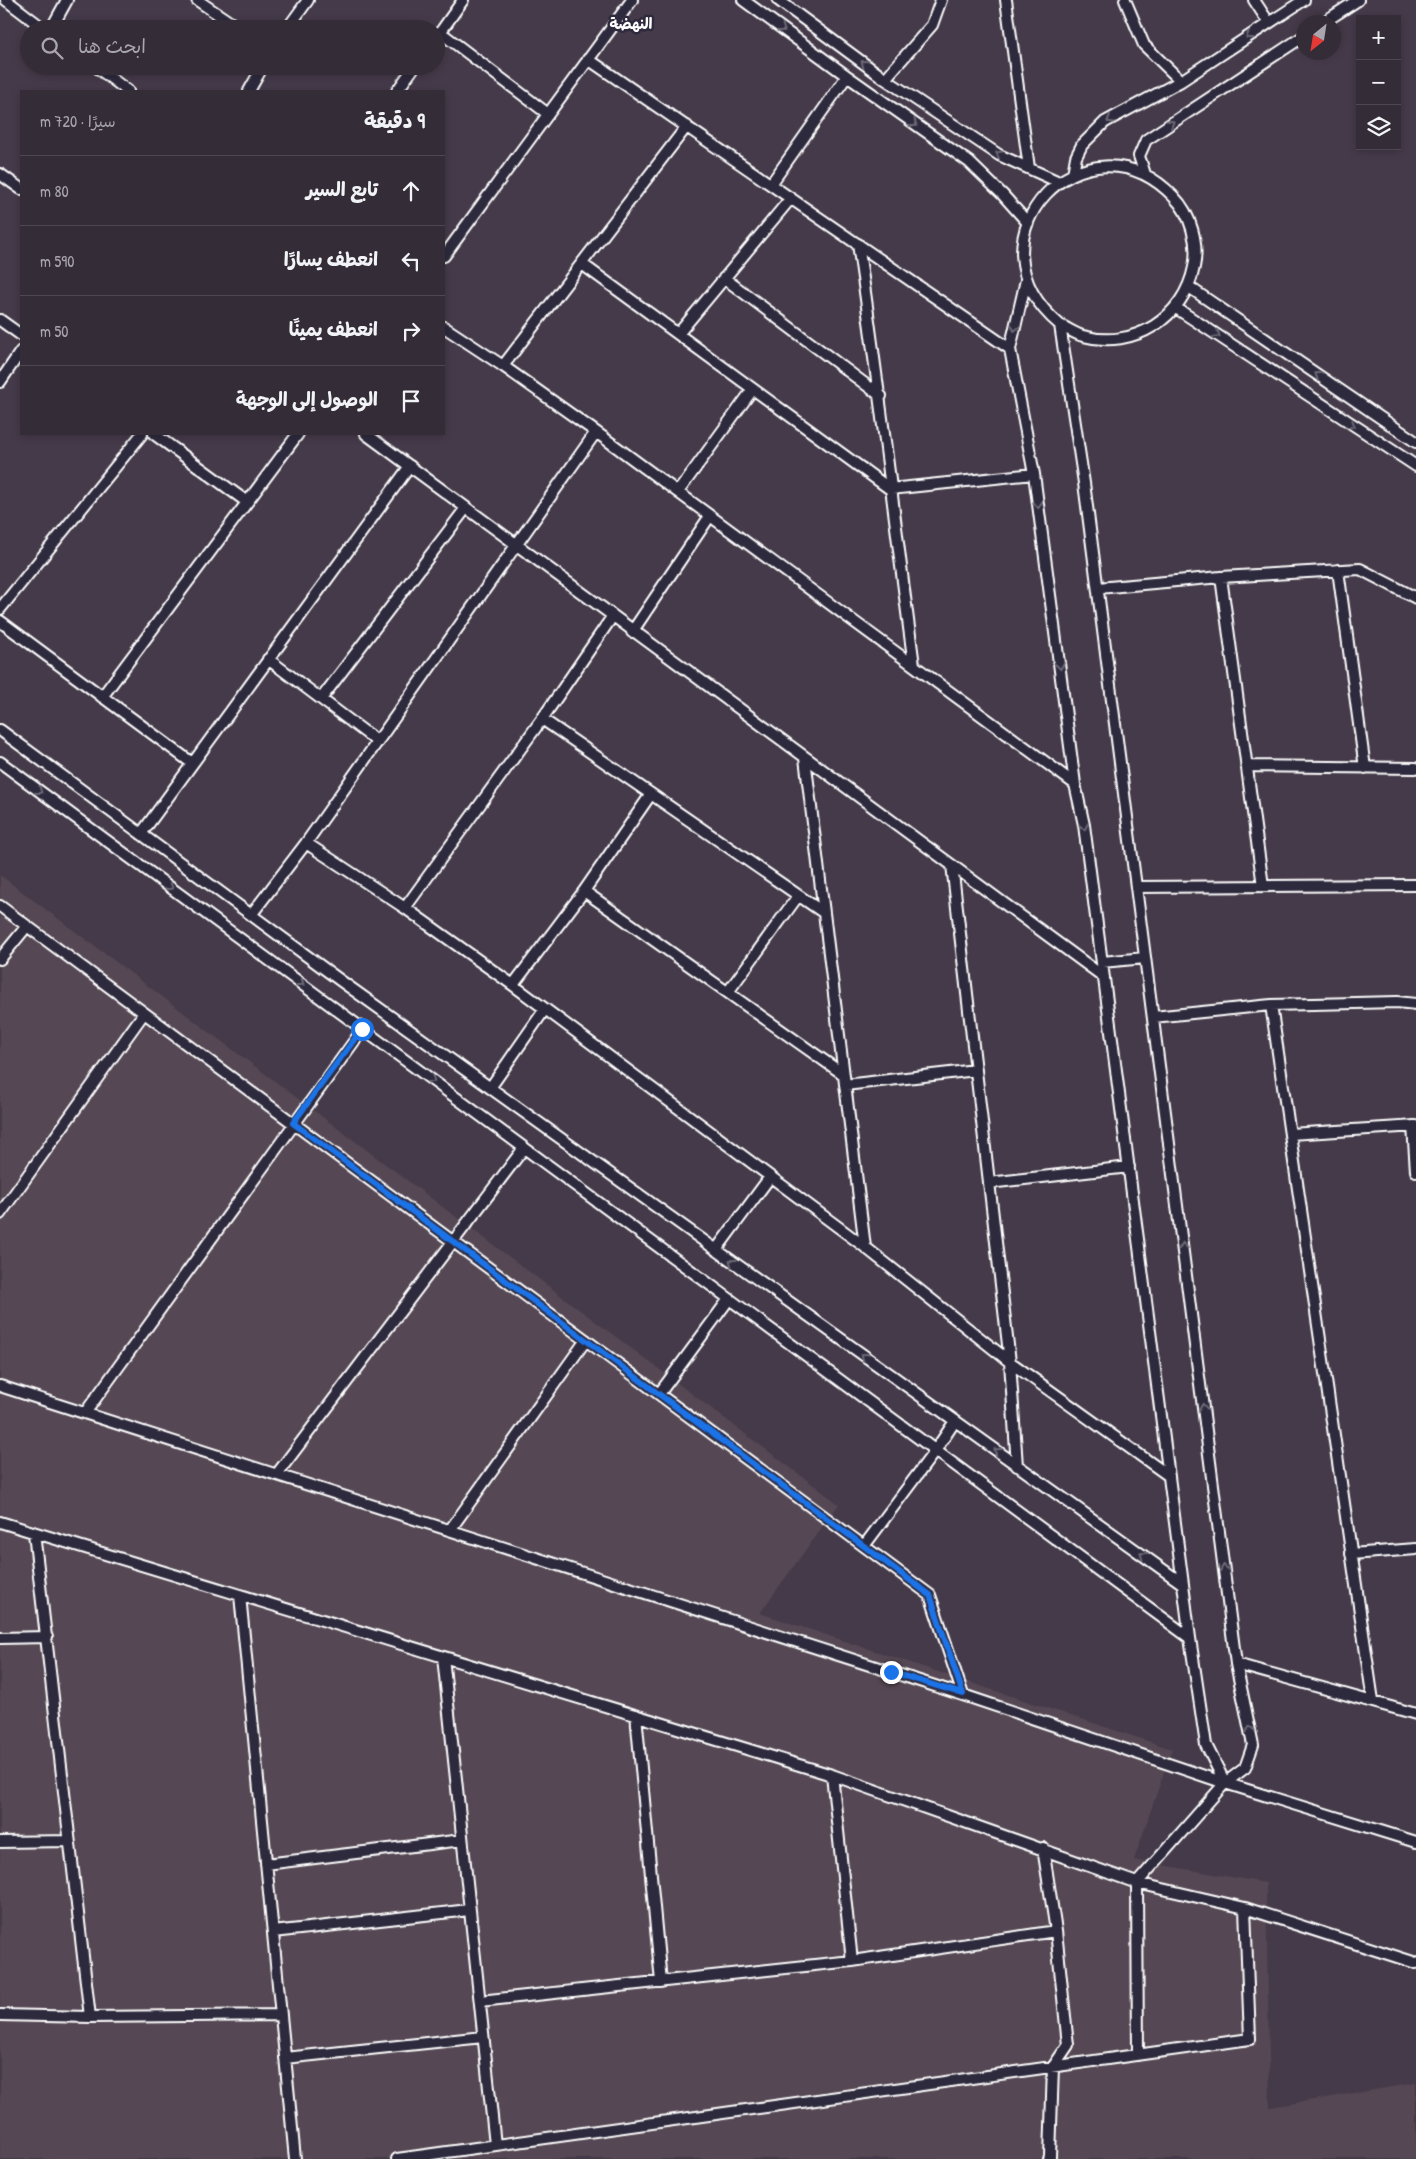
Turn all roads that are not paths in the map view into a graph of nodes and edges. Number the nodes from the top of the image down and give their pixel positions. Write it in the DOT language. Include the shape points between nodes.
graph roads {
  1 [pos="6,0"];
  2 [pos="67,0"];
  3 [pos="197,0"];
  4 [pos="308,0"];
  5 [pos="463,0"];
  6 [pos="632,0"];
  7 [pos="743,0"];
  8 [pos="941,0"];
  9 [pos="1006,0"];
  10 [pos="1125,0"];
  11 [pos="1254,0"];
  12 [pos="1304,0"];
  13 [pos="1358,0"];
  14 [pos="784,2"];
  15 [pos="1335,15"];
  16 [pos="32,20"];
  17 [pos="56,20"];
  18 [pos="227,20"];
  19 [pos="294,20"];
  20 [pos="1270,23"];
  21 [pos="445,25"];
  22 [pos="445,40"];
  23 [pos="1296,41"];
  24 [pos="588,59"];
  25 [pos="106,75"];
  26 [pos="258,75"];
  27 [pos="410,75"];
  28 [pos="847,76"];
  29 [pos="886,79"];
  30 [pos="1181,81"];
  31 [pos="127,90"];
  32 [pos="250,90"];
  33 [pos="399,90"];
  34 [pos="548,114"];
  35 [pos="687,126"];
  36 [pos="1029,168"];
  37 [pos="0,174"];
  38 [pos="1073,174"];
  39 [pos="1145,174"];
  40 [pos="1059,182"];
  41 [pos="770,184"];
  42 [pos="20,188"];
  43 [pos="791,198"];
  44 [pos="1028,223"];
  45 [pos="858,244"];
  46 [pos="445,255"];
  47 [pos="582,264"];
  48 [pos="724,278"];
  49 [pos="1026,280"];
  50 [pos="1189,287"];
  51 [pos="1176,308"];
  52 [pos="0,320"];
  53 [pos="1060,325"];
  54 [pos="445,328"];
  55 [pos="678,334"];
  56 [pos="20,335"];
  57 [pos="1010,349"];
  58 [pos="20,352"];
  59 [pos="503,366"];
  60 [pos="0,382"];
  61 [pos="753,389"];
  62 [pos="881,396"];
  63 [pos="596,432"];
  64 [pos="141,435"];
  65 [pos="155,435"];
  66 [pos="297,435"];
  67 [pos="367,435"];
  68 [pos="1416,442"];
  69 [pos="410,466"];
  70 [pos="1416,466"];
  71 [pos="1034,474"];
  72 [pos="890,489"];
  73 [pos="678,492"];
  74 [pos="247,502"];
  75 [pos="466,508"];
  76 [pos="710,516"];
  77 [pos="517,546"];
  78 [pos="1338,570"];
  79 [pos="1221,577"];
  80 [pos="1098,588"];
  81 [pos="1416,598"];
  82 [pos="0,609"];
  83 [pos="612,617"];
  84 [pos="0,621"];
  85 [pos="632,632"];
  86 [pos="268,659"];
  87 [pos="914,665"];
  88 [pos="102,697"];
  89 [pos="321,699"];
  90 [pos="542,719"];
  91 [pos="0,730"];
  92 [pos="378,742"];
  93 [pos="805,758"];
  94 [pos="0,762"];
  95 [pos="192,763"];
  96 [pos="1247,766"];
  97 [pos="1365,768"];
  98 [pos="1416,768"];
  99 [pos="1075,784"];
  100 [pos="651,794"];
  101 [pos="141,834"];
  102 [pos="306,843"];
  103 [pos="952,866"];
  104 [pos="1416,885"];
  105 [pos="1263,886"];
  106 [pos="1136,887"];
  107 [pos="584,891"];
  108 [pos="798,896"];
  109 [pos="0,906"];
  110 [pos="405,908"];
  111 [pos="824,913"];
  112 [pos="251,915"];
  113 [pos="27,926"];
  114 [pos="1145,958"];
  115 [pos="0,960"];
  116 [pos="1102,962"];
  117 [pos="1104,977"];
  118 [pos="513,985"];
  119 [pos="728,992"];
  120 [pos="1416,1004"];
  121 [pos="1271,1005"];
  122 [pos="546,1009"];
  123 [pos="144,1013"];
  124 [pos="1153,1017"];
  125 [pos="362,1029"];
  126 [pos="976,1070"];
  127 [pos="843,1074"];
  128 [pos="844,1085"];
  129 [pos="490,1088"];
  130 [pos="293,1123"];
  131 [pos="1414,1126"];
  132 [pos="1290,1134"];
  133 [pos="524,1148"];
  134 [pos="1129,1167"];
  135 [pos="1416,1170"];
  136 [pos="770,1177"];
  137 [pos="989,1182"];
  138 [pos="1,1211"];
  139 [pos="453,1242"];
  140 [pos="865,1248"];
  141 [pos="716,1250"];
  142 [pos="729,1299"];
  143 [pos="586,1340"];
  144 [pos="1010,1362"];
  145 [pos="0,1386"];
  146 [pos="659,1394"];
  147 [pos="85,1413"];
  148 [pos="955,1421"];
  149 [pos="935,1451"];
  150 [pos="1018,1466"];
  151 [pos="277,1474"];
  152 [pos="1169,1476"];
  153 [pos="0,1522"];
  154 [pos="450,1530"];
  155 [pos="34,1532"];
  156 [pos="864,1546"];
  157 [pos="1416,1549"];
  158 [pos="1352,1554"];
  159 [pos="1183,1584"];
  160 [pos="240,1595"];
  161 [pos="46,1637"];
  162 [pos="0,1638"];
  163 [pos="1190,1638"];
  164 [pos="442,1657"];
  165 [pos="1236,1664"];
  166 [pos="963,1694"];
  167 [pos="1373,1701"];
  168 [pos="1416,1714"];
  169 [pos="636,1715"];
  170 [pos="832,1775"];
  171 [pos="1225,1782"];
  172 [pos="462,1840"];
  173 [pos="70,1841"];
  174 [pos="0,1842"];
  175 [pos="1416,1842"];
  176 [pos="1043,1848"];
  177 [pos="266,1864"];
  178 [pos="1137,1883"];
  179 [pos="1244,1908"];
  180 [pos="468,1910"];
  181 [pos="1056,1931"];
  182 [pos="273,1932"];
  183 [pos="852,1961"];
  184 [pos="1416,1963"];
  185 [pos="662,1982"];
  186 [pos="480,2001"];
  187 [pos="0,2015"];
  188 [pos="281,2015"];
  189 [pos="90,2017"];
  190 [pos="483,2037"];
  191 [pos="1138,2055"];
  192 [pos="285,2058"];
  193 [pos="1053,2067"];
  194 [pos="495,2145"];
  195 [pos="295,2159"];
  196 [pos="398,2159"];
  197 [pos="1049,2159"];
  1 -- 16 [label="street"];
  2 -- 17 [label="street"];
  3 -- 18 [label="street"];
  4 -- 19 [label="street"];
  5 -- 21 [label="street"];
  6 -- 24 [label="street"];
  7 -- 28 [label="street, one-way"];
  8 -- 29 [label="street" via="932,25"];
  9 -- 36 [label="street"];
  10 -- 30 [label="street" via="1144,44"];
  11 -- 20 [label="street"];
  12 -- 20 [label="street"];
  13 -- 15 [label="street"];
  29 -- 14 [label="street, one-way"];
  20 -- 30 [label="street, one-way"];
  22 -- 34 [label="street"];
  39 -- 23 [label="street, one-way" via="1139,156 1146,140"];
  24 -- 34 [label="street"];
  24 -- 35 [label="street"];
  25 -- 31 [label="street"];
  26 -- 32 [label="street"];
  27 -- 33 [label="street"];
  28 -- 41 [label="street"];
  28 -- 44 [label="street, one-way" via="969,162"];
  36 -- 29 [label="street, one-way" via="999,155"];
  30 -- 38 [label="street, one-way" via="1105,122 1082,145"];
  34 -- 46 [label="street"];
  35 -- 41 [label="street"];
  35 -- 47 [label="street"];
  36 -- 40 [label="street"];
  37 -- 42 [label="street"];
  38 -- 39 [label="street" via="1096,167 1121,167"];
  38 -- 40 [label="street"];
  39 -- 50 [label="street" via="1164,186 1179,202 1190,222 1195,243 1195,266"];
  40 -- 44 [label="street" via="1041,198"];
  41 -- 43 [label="street"];
  43 -- 45 [label="street"];
  43 -- 48 [label="street"];
  44 -- 49 [label="street" via="1022,249"];
  45 -- 57 [label="street"];
  45 -- 62 [label="street"];
  47 -- 55 [label="street"];
  47 -- 59 [label="street"];
  48 -- 55 [label="street"];
  48 -- 62 [label="street"];
  49 -- 53 [label="street" via="1034,298"];
  49 -- 57 [label="street, one-way"];
  50 -- 51 [label="street"];
  68 -- 50 [label="street, one-way"];
  51 -- 53 [label="street" via="1157,325 1134,336 1108,340 1083,336"];
  51 -- 70 [label="street, one-way"];
  52 -- 56 [label="street"];
  53 -- 80 [label="street"];
  54 -- 59 [label="street"];
  55 -- 61 [label="street"];
  57 -- 71 [label="street"];
  58 -- 60 [label="street"];
  59 -- 63 [label="street"];
  61 -- 72 [label="street"];
  61 -- 73 [label="street"];
  62 -- 72 [label="street"];
  63 -- 73 [label="street"];
  63 -- 77 [label="street"];
  64 -- 82 [label="street"];
  65 -- 74 [label="street"];
  66 -- 74 [label="street"];
  67 -- 69 [label="street"];
  69 -- 75 [label="street"];
  69 -- 86 [label="street"];
  71 -- 72 [label="street"];
  71 -- 99 [label="street, one-way"];
  72 -- 87 [label="street"];
  73 -- 76 [label="street"];
  74 -- 88 [label="street"];
  75 -- 77 [label="street"];
  75 -- 89 [label="street"];
  76 -- 85 [label="street"];
  76 -- 87 [label="street"];
  77 -- 83 [label="street"];
  77 -- 92 [label="street"];
  78 -- 79 [label="street"];
  78 -- 81 [label="street" via="1360,569"];
  78 -- 97 [label="street"];
  79 -- 80 [label="street"];
  79 -- 96 [label="street"];
  80 -- 106 [label="street"];
  83 -- 85 [label="street"];
  83 -- 90 [label="street"];
  84 -- 88 [label="street"];
  85 -- 93 [label="street"];
  86 -- 89 [label="street"];
  86 -- 95 [label="street"];
  87 -- 99 [label="street"];
  88 -- 95 [label="street"];
  89 -- 92 [label="street"];
  90 -- 100 [label="street"];
  90 -- 110 [label="street"];
  91 -- 101 [label="street"];
  92 -- 102 [label="street"];
  93 -- 103 [label="street"];
  93 -- 111 [label="street"];
  94 -- 125 [label="street, one-way"];
  95 -- 101 [label="street"];
  96 -- 97 [label="street"];
  96 -- 105 [label="street"];
  97 -- 98 [label="street"];
  99 -- 116 [label="street, one-way" via="1084,825"];
  100 -- 107 [label="street"];
  100 -- 108 [label="street"];
  101 -- 112 [label="street"];
  102 -- 110 [label="street"];
  102 -- 112 [label="street"];
  103 -- 117 [label="street"];
  103 -- 126 [label="street"];
  104 -- 105 [label="street"];
  105 -- 106 [label="street"];
  106 -- 114 [label="street"];
  107 -- 118 [label="street"];
  107 -- 119 [label="street"];
  108 -- 111 [label="street"];
  108 -- 119 [label="street"];
  109 -- 113 [label="street"];
  110 -- 118 [label="street"];
  111 -- 127 [label="street"];
  112 -- 129 [label="street"];
  113 -- 115 [label="street"];
  113 -- 123 [label="street"];
  114 -- 116 [label="street"];
  114 -- 124 [label="street"];
  116 -- 117 [label="street"];
  117 -- 134 [label="street"];
  118 -- 122 [label="street"];
  119 -- 127 [label="street"];
  120 -- 121 [label="street"];
  121 -- 124 [label="street"];
  121 -- 132 [label="street"];
  122 -- 129 [label="street"];
  122 -- 136 [label="street"];
  123 -- 130 [label="street"];
  123 -- 138 [label="street"];
  165 -- 124 [label="street, one-way"];
  125 -- 130 [label="street"];
  125 -- 133 [label="street, one-way"];
  126 -- 128 [label="street"];
  126 -- 137 [label="street"];
  127 -- 128 [label="street"];
  128 -- 140 [label="street"];
  129 -- 141 [label="street"];
  130 -- 139 [label="street"];
  130 -- 147 [label="street"];
  131 -- 132 [label="street"];
  131 -- 135 [label="street"];
  132 -- 158 [label="street"];
  133 -- 139 [label="street"];
  133 -- 142 [label="street"];
  134 -- 137 [label="street"];
  134 -- 152 [label="street"];
  136 -- 140 [label="street"];
  136 -- 141 [label="street"];
  137 -- 144 [label="street"];
  139 -- 143 [label="street"];
  139 -- 151 [label="street"];
  140 -- 144 [label="street"];
  148 -- 141 [label="street, one-way"];
  142 -- 146 [label="street"];
  142 -- 149 [label="street"];
  143 -- 146 [label="street"];
  143 -- 154 [label="street"];
  144 -- 150 [label="street"];
  144 -- 152 [label="street"];
  145 -- 147 [label="street"];
  146 -- 156 [label="street"];
  147 -- 151 [label="street"];
  148 -- 149 [label="street"];
  150 -- 148 [label="street, one-way"];
  149 -- 156 [label="street"];
  149 -- 163 [label="street"];
  159 -- 150 [label="street, one-way"];
  151 -- 154 [label="street"];
  152 -- 159 [label="street"];
  153 -- 155 [label="street"];
  154 -- 166 [label="street"];
  155 -- 160 [label="street"];
  155 -- 161 [label="street"];
  156 -- 166 [label="street" via="930,1595"];
  157 -- 158 [label="street"];
  158 -- 167 [label="street"];
  159 -- 163 [label="street"];
  160 -- 164 [label="street"];
  160 -- 177 [label="street"];
  161 -- 162 [label="street"];
  161 -- 173 [label="street"];
  163 -- 171 [label="street" via="1206,1745"];
  164 -- 169 [label="street"];
  164 -- 172 [label="street"];
  165 -- 167 [label="street"];
  171 -- 165 [label="street, one-way" via="1245,1768 1253,1745"];
  166 -- 171 [label="street"];
  167 -- 168 [label="street"];
  169 -- 170 [label="street"];
  169 -- 185 [label="street"];
  170 -- 176 [label="street"];
  170 -- 183 [label="street"];
  171 -- 175 [label="street"];
  171 -- 178 [label="street"];
  172 -- 177 [label="street"];
  172 -- 180 [label="street"];
  173 -- 174 [label="street"];
  173 -- 189 [label="street"];
  176 -- 178 [label="street"];
  176 -- 181 [label="street"];
  177 -- 182 [label="street"];
  178 -- 179 [label="street"];
  178 -- 191 [label="street"];
  179 -- 184 [label="street"];
  179 -- 191 [label="street" via="1250,2039"];
  180 -- 182 [label="street"];
  180 -- 186 [label="street"];
  181 -- 183 [label="street"];
  181 -- 193 [label="street" via="1068,2045"];
  182 -- 188 [label="street"];
  183 -- 185 [label="street"];
  185 -- 186 [label="street"];
  186 -- 190 [label="street"];
  187 -- 189 [label="street"];
  188 -- 189 [label="street"];
  188 -- 192 [label="street"];
  190 -- 192 [label="street"];
  190 -- 194 [label="street"];
  191 -- 193 [label="street"];
  192 -- 195 [label="street"];
  193 -- 194 [label="street"];
  193 -- 197 [label="street"];
  194 -- 196 [label="street"];
}
